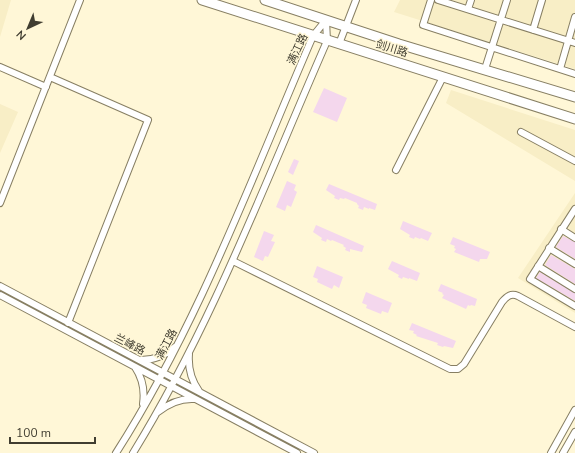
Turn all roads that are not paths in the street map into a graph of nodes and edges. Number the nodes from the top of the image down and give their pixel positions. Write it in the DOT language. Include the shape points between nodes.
graph roads {
  1 [pos="80,0"];
  2 [pos="202,0"];
  3 [pos="265,0"];
  4 [pos="356,0"];
  5 [pos="431,0"];
  6 [pos="438,0"];
  7 [pos="471,0"];
  8 [pos="507,0"];
  9 [pos="542,0"];
  10 [pos="468,9"];
  11 [pos="575,17"];
  12 [pos="326,20"];
  13 [pos="501,20"];
  14 [pos="346,26"];
  15 [pos="533,30"];
  16 [pos="313,36"];
  17 [pos="327,41"];
  18 [pos="568,41"];
  19 [pos="575,43"];
  20 [pos="339,44"];
  21 [pos="492,47"];
  22 [pos="0,67"];
  23 [pos="485,69"];
  24 [pos="560,69"];
  25 [pos="575,74"];
  26 [pos="50,77"];
  27 [pos="443,77"];
  28 [pos="46,87"];
  29 [pos="575,97"];
  30 [pos="575,118"];
  31 [pos="521,132"];
  32 [pos="575,161"];
  33 [pos="396,170"];
  34 [pos="3,189"];
  35 [pos="0,203"];
  36 [pos="575,209"];
  37 [pos="561,229"];
  38 [pos="575,238"];
  39 [pos="549,248"];
  40 [pos="233,261"];
  41 [pos="575,264"];
  42 [pos="538,266"];
  43 [pos="0,286"];
  44 [pos="575,289"];
  45 [pos="0,295"];
  46 [pos="575,306"];
  47 [pos="68,323"];
  48 [pos="575,328"];
  49 [pos="177,344"];
  50 [pos="189,352"];
  51 [pos="140,360"];
  52 [pos="136,367"];
  53 [pos="162,372"];
  54 [pos="158,379"];
  55 [pos="175,379"];
  56 [pos="171,386"];
  57 [pos="200,392"];
  58 [pos="196,399"];
  59 [pos="575,410"];
  60 [pos="140,413"];
  61 [pos="151,422"];
  62 [pos="575,432"];
  63 [pos="116,453"];
  64 [pos="133,453"];
  65 [pos="297,453"];
  66 [pos="314,453"];
  67 [pos="551,453"];
  68 [pos="564,453"];
  1 -- 26 [label="street"];
  2 -- 16 [label="highway, 剑川路"];
  3 -- 12 [label="highway, 剑川路"];
  4 -- 14 [label="street"];
  5 -- 21 [label="street" via="423,25"];
  6 -- 10 [label="street"];
  7 -- 10 [label="street"];
  8 -- 13 [label="street"];
  9 -- 15 [label="street"];
  10 -- 13 [label="street"];
  11 -- 18 [label="street"];
  12 -- 14 [label="highway, 剑川路"];
  12 -- 16 [label="street, 满江路"];
  12 -- 17 [label="street"];
  13 -- 15 [label="street"];
  13 -- 21 [label="street"];
  14 -- 20 [label="street"];
  14 -- 23 [label="highway, 剑川路"];
  15 -- 18 [label="street"];
  16 -- 17 [label="highway, 剑川路"];
  16 -- 49 [label="street, 满江路" via="209,278"];
  17 -- 20 [label="highway, 剑川路"];
  17 -- 40 [label="street"];
  18 -- 19 [label="street"];
  18 -- 24 [label="street"];
  20 -- 27 [label="highway, 剑川路"];
  21 -- 23 [label="street"];
  21 -- 24 [label="street"];
  22 -- 28 [label="street"];
  23 -- 29 [label="highway, 剑川路"];
  24 -- 25 [label="street"];
  26 -- 28 [label="street"];
  26 -- 47 [label="street" via="148,120"];
  27 -- 30 [label="highway, 剑川路"];
  27 -- 33 [label="street"];
  28 -- 34 [label="street"];
  31 -- 32 [label="street"];
  34 -- 35 [label="street"];
  36 -- 37 [label="street"];
  37 -- 38 [label="street"];
  37 -- 39 [label="street"];
  39 -- 41 [label="street"];
  39 -- 42 [label="street"];
  40 -- 48 [label="street" via="450,369 458,369 464,364 502,302 511,295 518,296"];
  40 -- 50 [label="street"];
  42 -- 44 [label="street"];
  42 -- 46 [label="street" via="530,278"];
  43 -- 47 [label="street, 兰峰路"];
  45 -- 52 [label="street, 兰峰路"];
  47 -- 51 [label="street, 兰峰路"];
  49 -- 51 [label="street" via="162,356"];
  49 -- 53 [label="street, 满江路"];
  50 -- 55 [label="street"];
  50 -- 57 [label="street" via="190,372"];
  51 -- 53 [label="street, 兰峰路"];
  52 -- 54 [label="street, 兰峰路"];
  52 -- 60 [label="street" via="144,391"];
  53 -- 54 [label="street, 满江路"];
  53 -- 55 [label="street, 兰峰路"];
  54 -- 56 [label="street, 兰峰路"];
  54 -- 60 [label="street, 满江路"];
  55 -- 56 [label="street"];
  55 -- 57 [label="street, 兰峰路"];
  56 -- 58 [label="street, 兰峰路"];
  56 -- 61 [label="street"];
  57 -- 66 [label="street, 兰峰路"];
  58 -- 61 [label="street" via="185,399 168,405"];
  58 -- 65 [label="street, 兰峰路"];
  59 -- 67 [label="street"];
  60 -- 63 [label="street, 满江路"];
  61 -- 64 [label="street"];
  62 -- 68 [label="street"];
}
